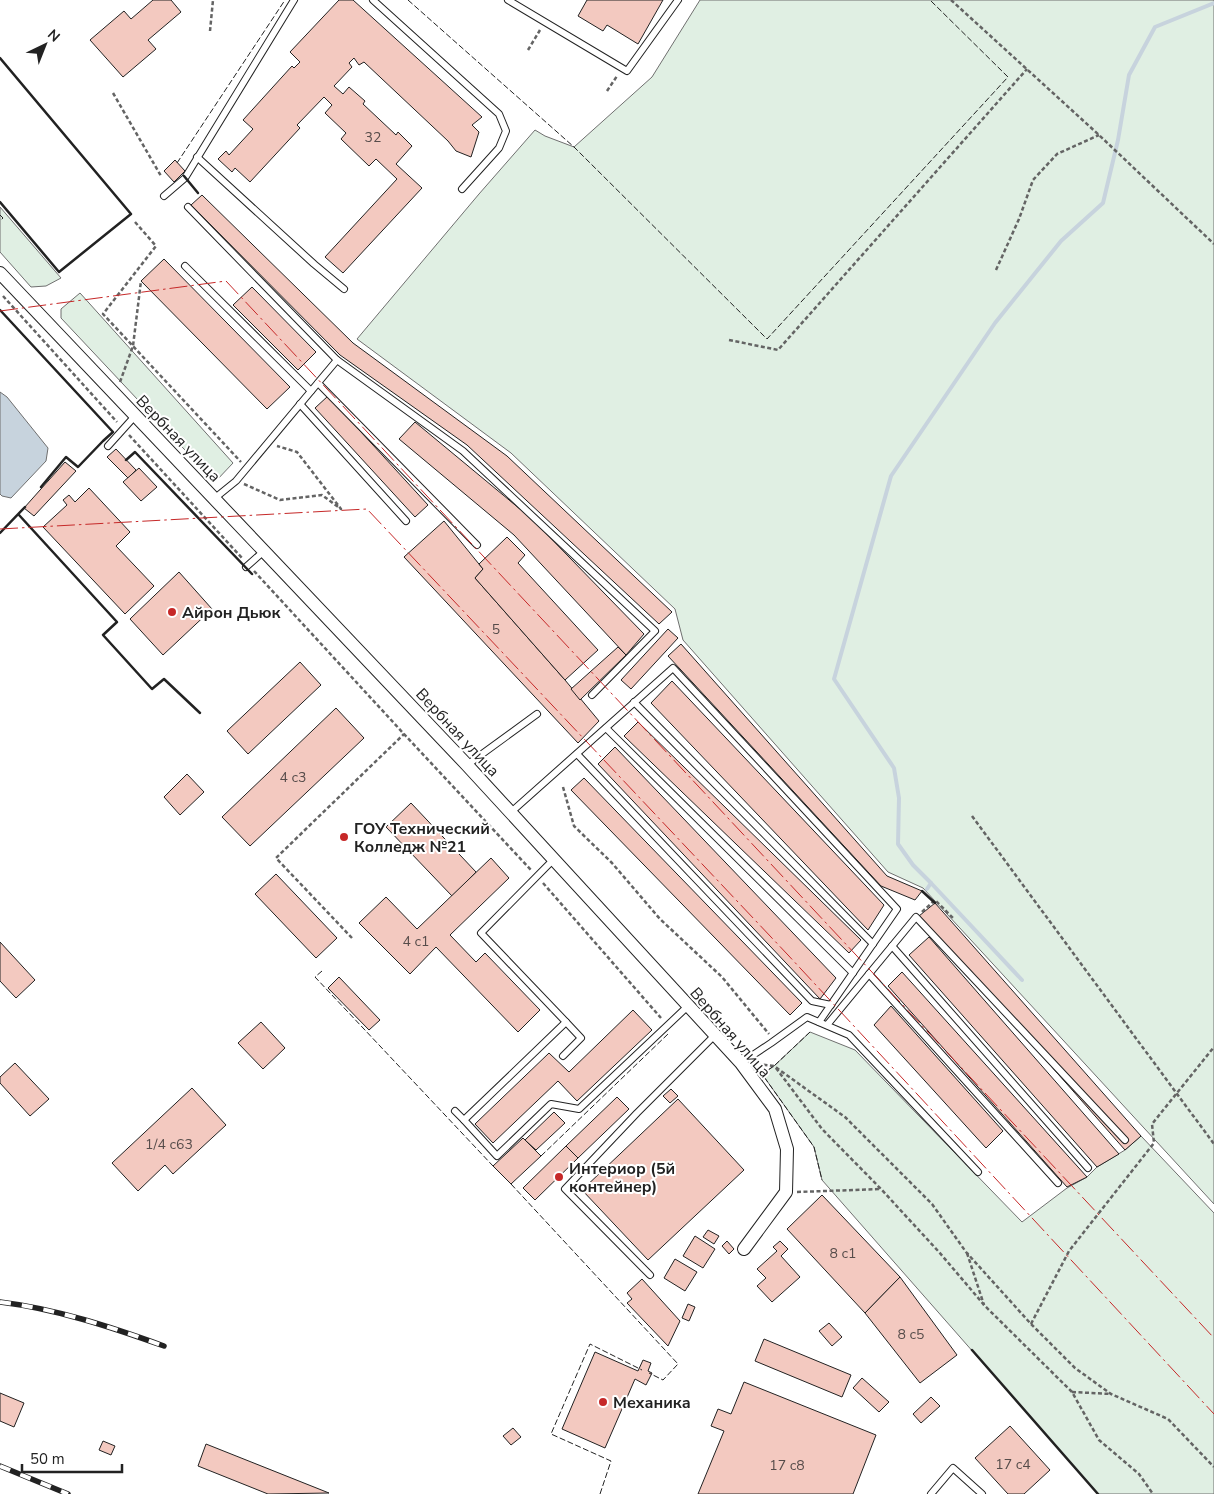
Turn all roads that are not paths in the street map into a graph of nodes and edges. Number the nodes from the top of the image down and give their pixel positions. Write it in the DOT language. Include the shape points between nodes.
graph roads {
  1 [pos="294,0"];
  2 [pos="373,0"];
  3 [pos="509,0"];
  4 [pos="678,0"];
  5 [pos="197,157"];
  6 [pos="462,189"];
  7 [pos="164,196"];
  8 [pos="188,207"];
  9 [pos="185,266"];
  10 [pos="0,273"];
  11 [pos="344,289"];
  12 [pos="337,360"];
  13 [pos="318,382"];
  14 [pos="311,391"];
  15 [pos="300,404"];
  16 [pos="135,416"];
  17 [pos="108,446"];
  18 [pos="215,498"];
  19 [pos="406,521"];
  20 [pos="477,545"];
  21 [pos="264,551"];
  22 [pos="247,566"];
  23 [pos="592,695"];
  24 [pos="634,702"];
  25 [pos="537,714"];
  26 [pos="606,728"];
  27 [pos="577,754"];
  28 [pos="466,765"];
  29 [pos="510,813"];
  30 [pos="553,860"];
  31 [pos="873,944"];
  32 [pos="892,946"];
  33 [pos="853,973"];
  34 [pos="869,974"];
  35 [pos="831,1005"];
  36 [pos="688,1006"];
  37 [pos="566,1022"];
  38 [pos="819,1022"];
  39 [pos="827,1025"];
  40 [pos="715,1035"];
  41 [pos="563,1056"];
  42 [pos="741,1063"];
  43 [pos="455,1111"];
  44 [pos="464,1120"];
  45 [pos="1125,1140"];
  46 [pos="1088,1168"];
  47 [pos="978,1172"];
  48 [pos="1058,1183"];
  49 [pos="744,1249"];
  50 [pos="650,1275"];
  51 [pos="931,1494"];
  52 [pos="982,1494"];
  1 -- 5 [label="lane"];
  2 -- 6 [label="lane" via="499,114 506,131 499,148"];
  3 -- 4 [label="lane" via="627,71"];
  5 -- 7 [label="lane" via="185,178"];
  5 -- 11 [label="lane"];
  8 -- 12 [label="lane"];
  9 -- 14 [label="lane"];
  10 -- 16 [label="street, Вербная улица"];
  12 -- 13 [label="lane"];
  12 -- 23 [label="lane" via="463,451 655,631"];
  13 -- 14 [label="lane"];
  13 -- 20 [label="lane"];
  14 -- 15 [label="lane"];
  15 -- 18 [label="lane" via="236,481"];
  15 -- 19 [label="lane"];
  16 -- 17 [label="lane"];
  16 -- 18 [label="street, Вербная улица"];
  18 -- 21 [label="street, Вербная улица"];
  21 -- 22 [label="lane"];
  21 -- 28 [label="street, Вербная улица"];
  24 -- 26 [label="lane"];
  24 -- 31 [label="lane"];
  24 -- 31 [label="lane" via="673,668 897,909"];
  25 -- 28 [label="lane"];
  26 -- 27 [label="lane"];
  26 -- 33 [label="lane"];
  27 -- 29 [label="lane"];
  27 -- 35 [label="lane" via="812,1001"];
  28 -- 29 [label="street, Вербная улица"];
  29 -- 30 [label="street, Вербная улица"];
  30 -- 36 [label="street, Вербная улица"];
  30 -- 37 [label="lane" via="481,933"];
  31 -- 33 [label="lane"];
  32 -- 34 [label="lane"];
  32 -- 45 [label="lane" via="916,917"];
  32 -- 46 [label="lane"];
  33 -- 35 [label="lane"];
  34 -- 39 [label="lane"];
  34 -- 48 [label="lane"];
  35 -- 38 [label="lane"];
  36 -- 40 [label="street, Вербная улица"];
  36 -- 44 [label="lane" via="579,1109 551,1104 498,1156"];
  37 -- 41 [label="lane" via="581,1038"];
  37 -- 44 [label="lane"];
  38 -- 39 [label="lane"];
  38 -- 42 [label="lane" via="807,1016"];
  39 -- 47 [label="lane" via="849,1035"];
  40 -- 42 [label="street, Вербная улица"];
  40 -- 50 [label="lane" via="565,1189"];
  42 -- 49 [label="street, Вербная улица" via="775,1109 787,1148 786,1192"];
  43 -- 44 [label="lane"];
  51 -- 52 [label="lane" via="953,1468"];
}
